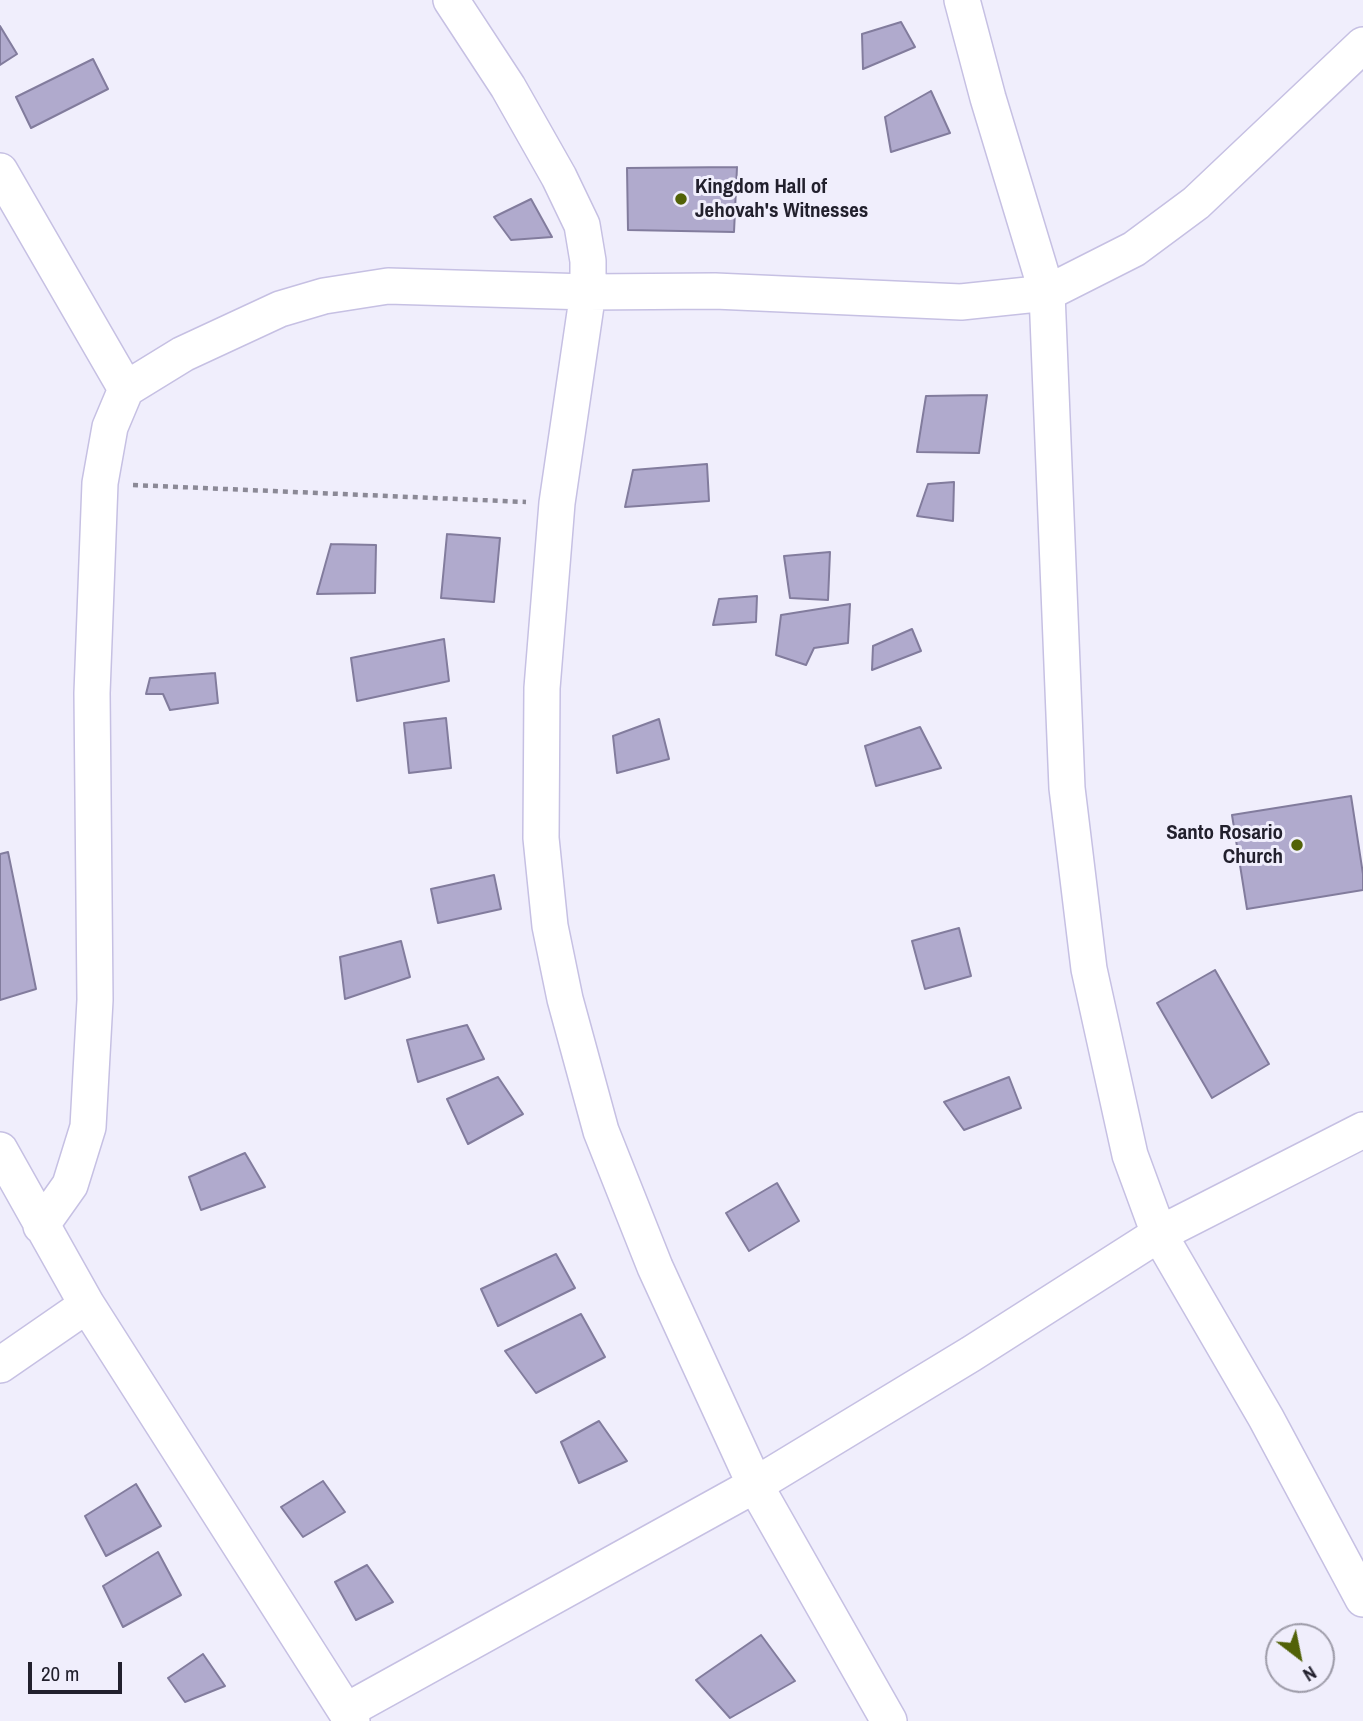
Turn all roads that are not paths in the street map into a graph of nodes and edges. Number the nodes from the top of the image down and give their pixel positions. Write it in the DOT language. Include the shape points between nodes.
graph roads {
  1 [pos="452,0"];
  2 [pos="962,0"];
  3 [pos="1363,45"];
  4 [pos="0,171"];
  5 [pos="588,292"];
  6 [pos="1047,293"];
  7 [pos="126,389"];
  8 [pos="1363,1130"];
  9 [pos="0,1150"];
  10 [pos="41,1226"];
  11 [pos="1159,1234"];
  12 [pos="87,1305"];
  13 [pos="0,1365"];
  14 [pos="755,1485"];
  15 [pos="1363,1600"];
  16 [pos="349,1716"];
  17 [pos="889,1721"];
  1 -- 5 [label="street" via="515,99 583,225"];
  2 -- 6 [label="street"];
  3 -- 6 [label="street" via="1196,203 1134,249"];
  4 -- 7 [label="street"];
  5 -- 6 [label="street" via="715,291 961,302"];
  5 -- 7 [label="street" via="388,286 324,296 240,326"];
  5 -- 14 [label="street" via="557,503 542,688 541,838 550,926 601,1131 655,1267"];
  6 -- 11 [label="street" via="1067,788 1089,969 1130,1155"];
  7 -- 10 [label="street" via="110,427 100,483 92,693 95,1000 88,1127 71,1185"];
  8 -- 11 [label="street"];
  9 -- 10 [label="street"];
  10 -- 12 [label="street"];
  11 -- 14 [label="street"];
  11 -- 15 [label="street" via="1266,1418"];
  12 -- 13 [label="street"];
  12 -- 16 [label="street"];
  14 -- 16 [label="street"];
  14 -- 17 [label="street"];
}
